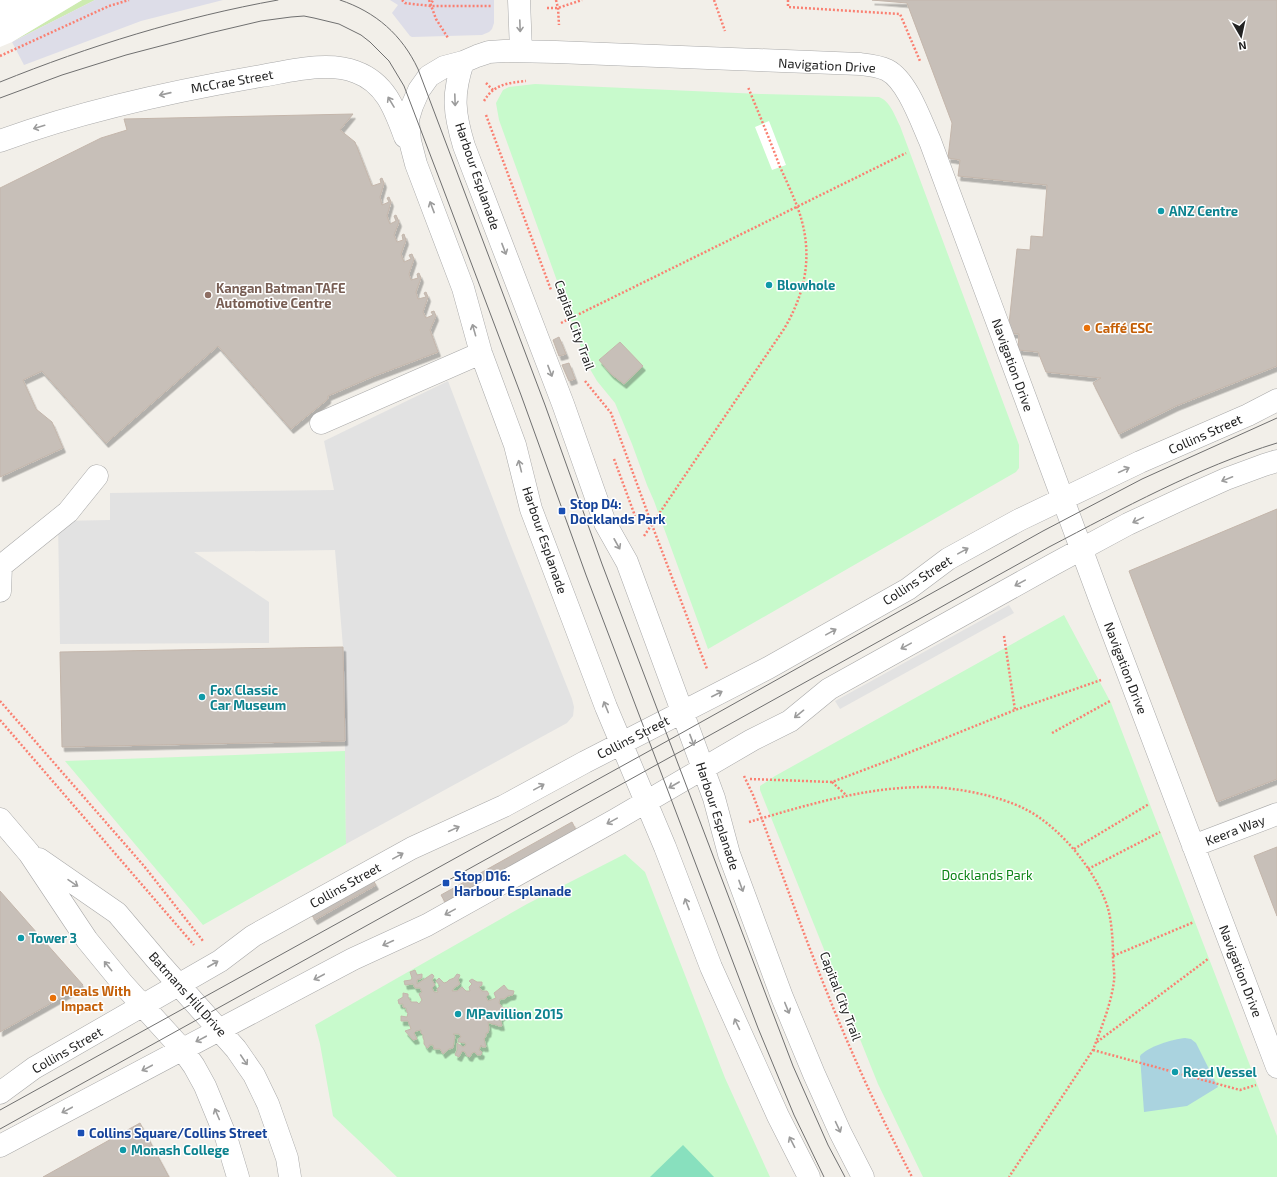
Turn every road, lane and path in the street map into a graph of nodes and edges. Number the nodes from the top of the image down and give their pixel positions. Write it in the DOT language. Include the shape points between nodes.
graph roads {
  1 [pos="129,0"];
  2 [pos="402,0"];
  3 [pos="428,0"];
  4 [pos="433,0"];
  5 [pos="556,0"];
  6 [pos="582,0"];
  7 [pos="519,3"];
  8 [pos="430,6"];
  9 [pos="558,8"];
  10 [pos="436,20"];
  11 [pos="520,51"];
  12 [pos="0,56"];
  13 [pos="463,62"];
  14 [pos="748,86"];
  15 [pos="485,112"];
  16 [pos="0,141"];
  17 [pos="904,155"];
  18 [pos="416,164"];
  19 [pos="798,208"];
  20 [pos="552,294"];
  21 [pos="560,316"];
  22 [pos="481,353"];
  23 [pos="583,378"];
  24 [pos="1277,400"];
  25 [pos="321,423"];
  26 [pos="1277,461"];
  27 [pos="97,476"];
  28 [pos="1062,499"];
  29 [pos="652,525"];
  30 [pos="58,538"];
  31 [pos="643,538"];
  32 [pos="35,539"];
  33 [pos="1081,550"];
  34 [pos="0,591"];
  35 [pos="1004,636"];
  36 [pos="702,657"];
  37 [pos="1100,681"];
  38 [pos="1116,698"];
  39 [pos="0,701"];
  40 [pos="1015,710"];
  41 [pos="682,712"];
  42 [pos="0,720"];
  43 [pos="1052,733"];
  44 [pos="621,743"];
  45 [pos="703,769"];
  46 [pos="750,779"];
  47 [pos="832,782"];
  48 [pos="846,795"];
  49 [pos="1155,801"];
  50 [pos="646,802"];
  51 [pos="1277,814"];
  52 [pos="762,818"];
  53 [pos="0,819"];
  54 [pos="749,822"];
  55 [pos="1166,829"];
  56 [pos="1194,846"];
  57 [pos="1074,849"];
  58 [pos="29,853"];
  59 [pos="1088,869"];
  60 [pos="1200,919"];
  61 [pos="204,943"];
  62 [pos="196,947"];
  63 [pos="1213,955"];
  64 [pos="1113,956"];
  65 [pos="179,984"];
  66 [pos="143,1006"];
  67 [pos="220,1029"];
  68 [pos="1096,1043"];
  69 [pos="182,1049"];
  70 [pos="1093,1050"];
  71 [pos="1277,1067"];
  72 [pos="1262,1084"];
  73 [pos="0,1093"];
  74 [pos="0,1146"];
  75 [pos="238,1177"];
  76 [pos="290,1177"];
  77 [pos="809,1177"];
  78 [pos="863,1177"];
  79 [pos="912,1177"];
  80 [pos="1010,1177"];
  1 -- 12 [label="path" via="109,6"];
  2 -- 8 [label="path" via="406,4"];
  3 -- 8 [label="path"];
  4 -- 8 [label="path"];
  5 -- 9 [label="path"];
  6 -- 9 [label="path"];
  7 -- 8 [label="path" via="495,6"];
  7 -- 9 [label="path"];
  7 -- 11 [label="street, one-way"];
  8 -- 10 [label="path"];
  11 -- 13 [label="street, Navigation Drive" via="489,52"];
  11 -- 28 [label="street, Navigation Drive" via="860,64 883,68 895,75 910,98 930,141"];
  13 -- 18 [label="street, Harbour Esplanade" via="444,67 429,76 412,106 408,132"];
  13 -- 41 [label="street, Harbour Esplanade, one-way" via="456,82 455,96 456,114 464,146 605,523 627,562"];
  14 -- 19 [label="path"];
  15 -- 20 [label="path, Capital City Trail"];
  18 -- 16 [label="street, McCrae Street, one-way" via="393,105 381,89 361,74 334,66 260,76 165,94 74,117"];
  17 -- 19 [label="path"];
  22 -- 18 [label="street, Harbour Esplanade, one-way" via="463,288"];
  19 -- 21 [label="path, Capital City Trail" via="563,323"];
  19 -- 29 [label="path" via="807,248 804,284 794,313"];
  22 -- 25 [label="street" via="433,381"];
  44 -- 22 [label="street, Harbour Esplanade, one-way" via="531,509 515,445"];
  23 -- 29 [label="path, Capital City Trail" via="611,413"];
  28 -- 24 [label="street, Collins Street, one-way"];
  26 -- 33 [label="street, one-way" via="1188,496 1128,524"];
  27 -- 32 [label="street" via="68,512"];
  28 -- 33 [label="street, Navigation Drive"];
  41 -- 28 [label="street, Collins Street, one-way" via="768,668 908,589 948,559"];
  29 -- 31 [label="path"];
  29 -- 36 [label="path, Capital City Trail"];
  30 -- 32 [label="street"];
  32 -- 34 [label="street" via="1,566"];
  33 -- 45 [label="street, one-way" via="829,689 790,721"];
  33 -- 56 [label="street, Navigation Drive"];
  35 -- 40 [label="path"];
  37 -- 40 [label="path"];
  38 -- 43 [label="path"];
  39 -- 61 [label="path" via="144,866"];
  40 -- 47 [label="path"];
  41 -- 44 [label="street, Collins Street"];
  41 -- 45 [label="street, Harbour Esplanade, one-way"];
  42 -- 62 [label="path"];
  44 -- 50 [label="street, Harbour Esplanade"];
  65 -- 44 [label="street, Collins Street, one-way" via="220,960 253,936 412,848 504,806"];
  45 -- 50 [label="street, one-way"];
  45 -- 78 [label="street, Harbour Esplanade, one-way" via="714,798 729,854 782,997 840,1132"];
  46 -- 47 [label="path"];
  47 -- 48 [label="path"];
  48 -- 52 [label="path"];
  48 -- 57 [label="path" via="928,787 991,796 1026,809 1055,830"];
  49 -- 57 [label="path"];
  50 -- 67 [label="street, one-way" via="427,925 354,959"];
  77 -- 50 [label="street, Harbour Esplanade, one-way" via="778,1116 711,967 666,847"];
  51 -- 56 [label="street, Keera Way"];
  52 -- 54 [label="path"];
  52 -- 79 [label="path, Capital City Trail" via="834,1011 879,1112"];
  53 -- 58 [label="street, Batmans Hill Drive"];
  55 -- 59 [label="path"];
  56 -- 71 [label="street, Navigation Drive"];
  57 -- 59 [label="path"];
  58 -- 65 [label="street, Batmans Hill Drive, one-way" via="117,913"];
  66 -- 58 [label="street, Batmans Hill Drive, one-way" via="87,940"];
  59 -- 64 [label="path" via="1098,883 1109,912"];
  60 -- 64 [label="path"];
  63 -- 68 [label="path"];
  64 -- 68 [label="path" via="1114,981"];
  65 -- 66 [label="street, Collins Street"];
  65 -- 67 [label="street, Batmans Hill Drive"];
  66 -- 69 [label="street, Batmans Hill Drive"];
  66 -- 73 [label="street, Collins Street" via="34,1068"];
  67 -- 69 [label="street, one-way"];
  67 -- 76 [label="street, Batmans Hill Drive, one-way" via="247,1064 268,1104 287,1158"];
  68 -- 70 [label="path"];
  69 -- 74 [label="street, one-way"];
  75 -- 69 [label="street, Batmans Hill Drive, one-way" via="214,1108 194,1066"];
  70 -- 72 [label="path" via="1240,1090"];
  70 -- 80 [label="path"];
}
